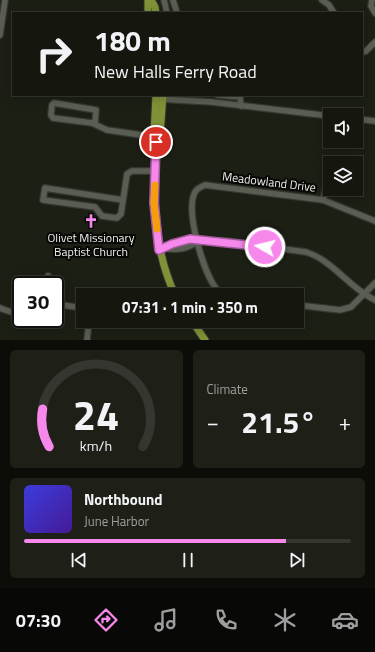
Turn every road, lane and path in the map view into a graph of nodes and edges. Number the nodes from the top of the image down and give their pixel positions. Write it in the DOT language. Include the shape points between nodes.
graph roads {
  1 [pos="5,0"];
  2 [pos="149,0"];
  3 [pos="164,0"];
  4 [pos="173,0"];
  5 [pos="322,0"];
  6 [pos="372,0"];
  7 [pos="148,12"];
  8 [pos="156,12"];
  9 [pos="167,12"];
  10 [pos="177,12"];
  11 [pos="333,12"];
  12 [pos="375,13"];
  13 [pos="0,28"];
  14 [pos="0,35"];
  15 [pos="375,42"];
  16 [pos="363,52"];
  17 [pos="210,96"];
  18 [pos="229,96"];
  19 [pos="159,97"];
  20 [pos="175,98"];
  21 [pos="209,102"];
  22 [pos="241,106"];
  23 [pos="323,115"];
  24 [pos="363,120"];
  25 [pos="375,122"];
  26 [pos="95,124"];
  27 [pos="156,140"];
  28 [pos="156,171"];
  29 [pos="96,196"];
  30 [pos="324,196"];
  31 [pos="123,200"];
  32 [pos="323,200"];
  33 [pos="95,207"];
  34 [pos="375,221"];
  35 [pos="197,241"];
  36 [pos="162,249"];
  37 [pos="375,283"];
  38 [pos="172,288"];
  39 [pos="215,288"];
  40 [pos="364,295"];
  41 [pos="375,300"];
  42 [pos="64,305"];
  43 [pos="304,306"];
  44 [pos="76,307"];
  45 [pos="0,308"];
  46 [pos="12,312"];
  47 [pos="88,328"];
  48 [pos="197,328"];
  49 [pos="87,340"];
  50 [pos="205,340"];
  1 -- 13 [label="street"];
  2 -- 7 [label="main road"];
  2 -- 8 [label="main road"];
  3 -- 9 [label="street"];
  4 -- 10 [label="street"];
  5 -- 11 [label="street"];
  6 -- 12 [label="street" via="371,6"];
  13 -- 14 [label="street"];
  15 -- 16 [label="street"];
  17 -- 21 [label="street"];
  18 -- 22 [label="street" via="240,97"];
  19 -- 20 [label="street"];
  19 -- 27 [label="main road" via="160,135"];
  20 -- 21 [label="street"];
  21 -- 22 [label="street"];
  22 -- 23 [label="street"];
  24 -- 25 [label="street"];
  26 -- 26 [label="street" via="53,118 50,115 52,105 54,103 96,110"];
  26 -- 27 [label="street" via="107,130"];
  27 -- 28 [label="main road"];
  28 -- 31 [label="street" via="132,171 127,174"];
  28 -- 36 [label="main road" via="154,203"];
  29 -- 31 [label="street"];
  29 -- 33 [label="street"];
  29 -- 33 [label="street" via="45,188 43,200"];
  30 -- 32 [label="street"];
  31 -- 33 [label="street" via="121,214 117,218 102,216"];
  32 -- 34 [label="street, Meadowland Drive"];
  32 -- 35 [label="street, Meadowland Drive" via="205,185 196,191 193,198"];
  35 -- 36 [label="street" via="192,246 173,250"];
  35 -- 39 [label="street"];
  35 -- 40 [label="street" via="224,241 316,255 333,266"];
  36 -- 38 [label="main road"];
  37 -- 40 [label="street"];
  40 -- 41 [label="street"];
  40 -- 43 [label="street" via="351,306 340,310"];
  42 -- 44 [label="street"];
  45 -- 46 [label="street"];
  47 -- 49 [label="street"];
  48 -- 50 [label="main road"];
}
